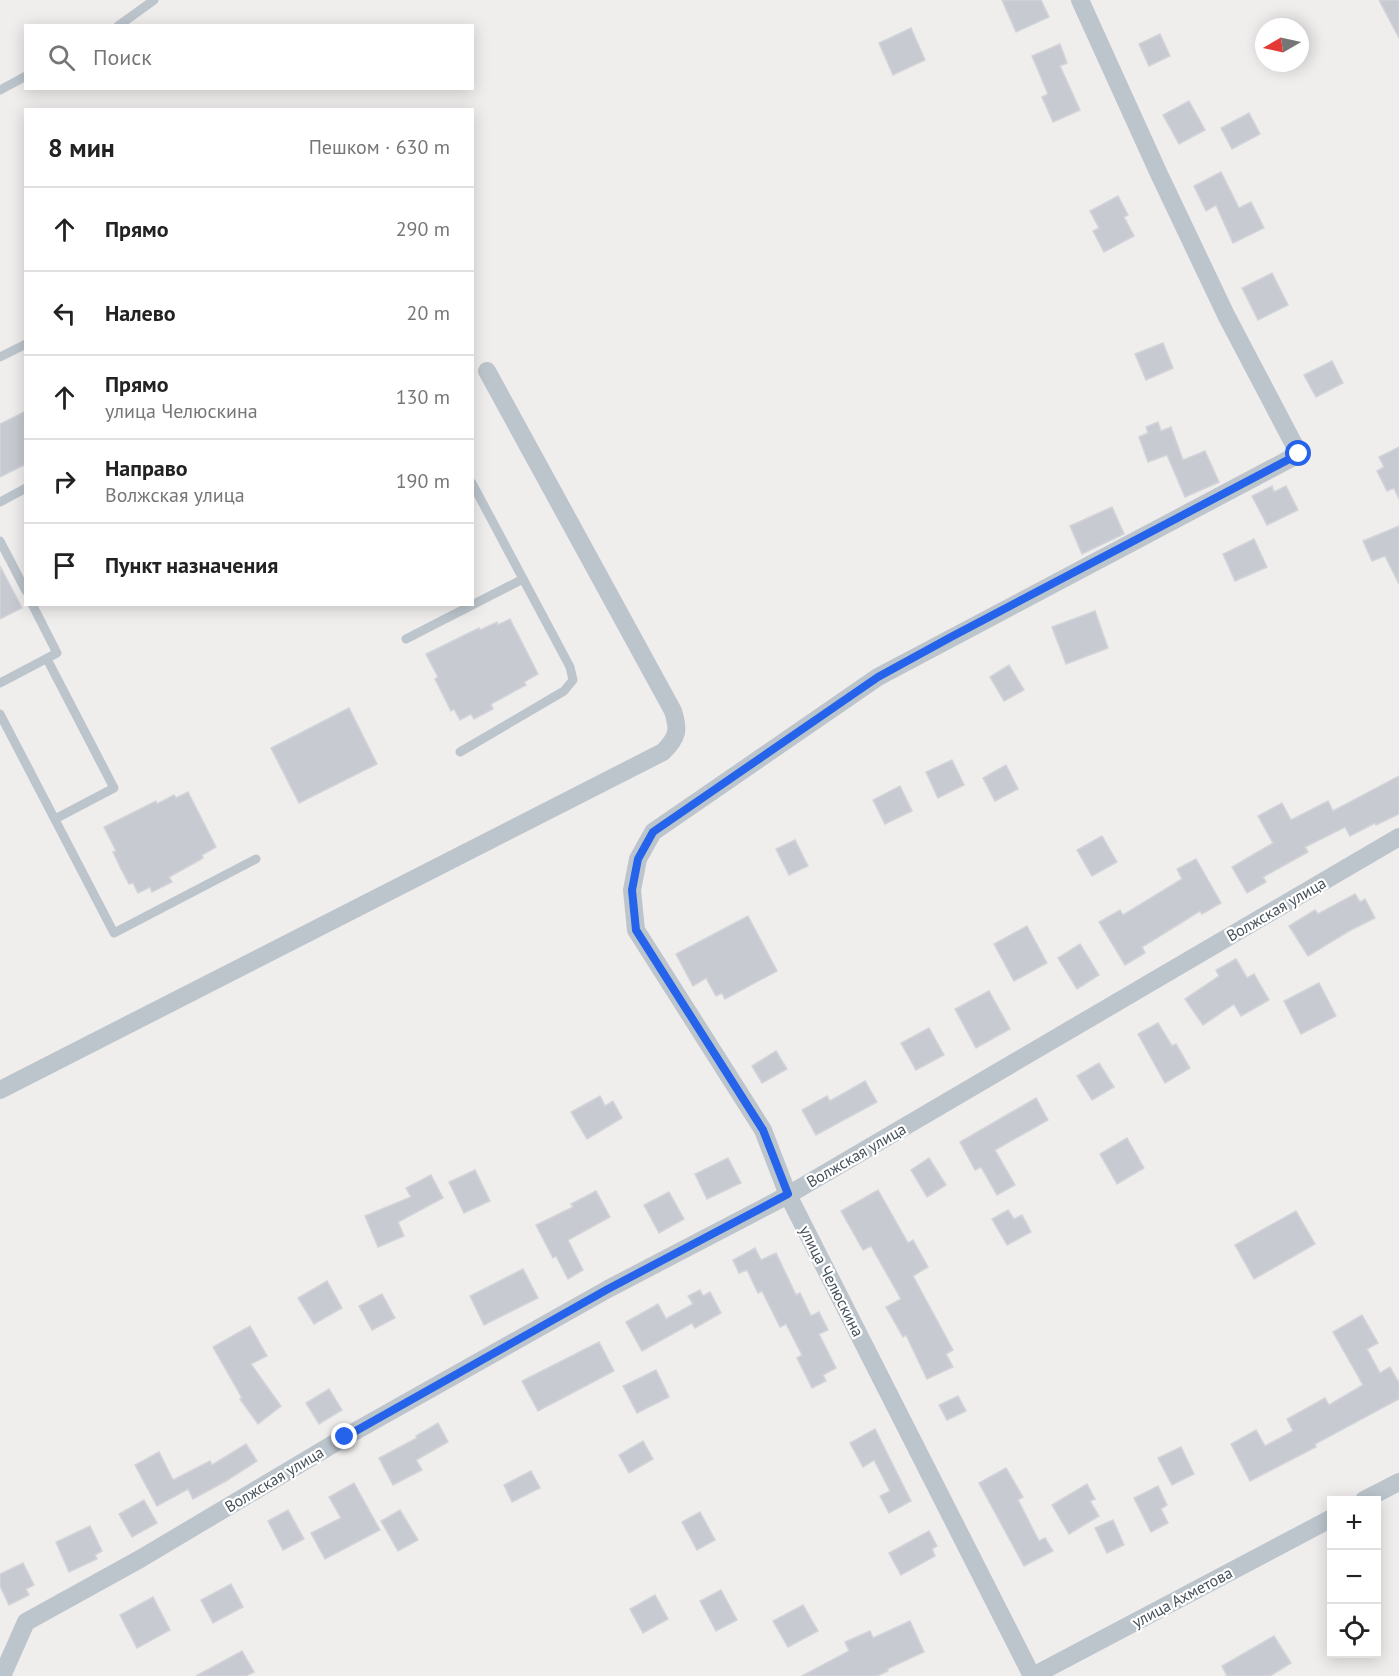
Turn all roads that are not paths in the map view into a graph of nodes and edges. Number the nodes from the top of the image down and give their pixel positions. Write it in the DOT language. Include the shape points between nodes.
graph roads {
  1 [pos="154,0"];
  2 [pos="1080,0"];
  3 [pos="121,24"];
  4 [pos="24,77"];
  5 [pos="0,90"];
  6 [pos="24,345"];
  7 [pos="0,357"];
  8 [pos="487,370"];
  9 [pos="474,487"];
  10 [pos="24,489"];
  11 [pos="0,502"];
  12 [pos="0,541"];
  13 [pos="523,579"];
  14 [pos="24,587"];
  15 [pos="474,604"];
  16 [pos="33,606"];
  17 [pos="470,606"];
  18 [pos="406,639"];
  19 [pos="47,659"];
  20 [pos="0,683"];
  21 [pos="0,714"];
  22 [pos="460,752"];
  23 [pos="55,819"];
  24 [pos="1399,837"];
  25 [pos="256,859"];
  26 [pos="0,1090"];
  27 [pos="788,1194"];
  28 [pos="1399,1482"];
  29 [pos="1372,1496"];
  30 [pos="1327,1521"];
  31 [pos="2,1676"];
  32 [pos="1033,1676"];
  1 -- 3 [label="lane"];
  2 -- 27 [label="street, улица Челюскина" via="1221,304 1299,454 878,677 653,832 638,859 632,890 636,930 763,1130"];
  4 -- 5 [label="lane"];
  6 -- 7 [label="lane"];
  8 -- 26 [label="street" via="673,711 678,726 674,741 663,752"];
  9 -- 13 [label="lane"];
  10 -- 11 [label="lane"];
  12 -- 14 [label="lane"];
  13 -- 15 [label="lane"];
  13 -- 22 [label="lane" via="570,667 573,680 564,692"];
  16 -- 20 [label="lane" via="57,653"];
  17 -- 18 [label="lane"];
  19 -- 23 [label="lane" via="114,788"];
  21 -- 23 [label="lane"];
  23 -- 25 [label="lane" via="114,933"];
  24 -- 27 [label="street, Волжская улица"];
  27 -- 31 [label="street, Волжская улица" via="426,1391 26,1622"];
  27 -- 32 [label="street, улица Челюскина"];
  28 -- 29 [label="street"];
  30 -- 32 [label="street, улица Ахметова"];
}
